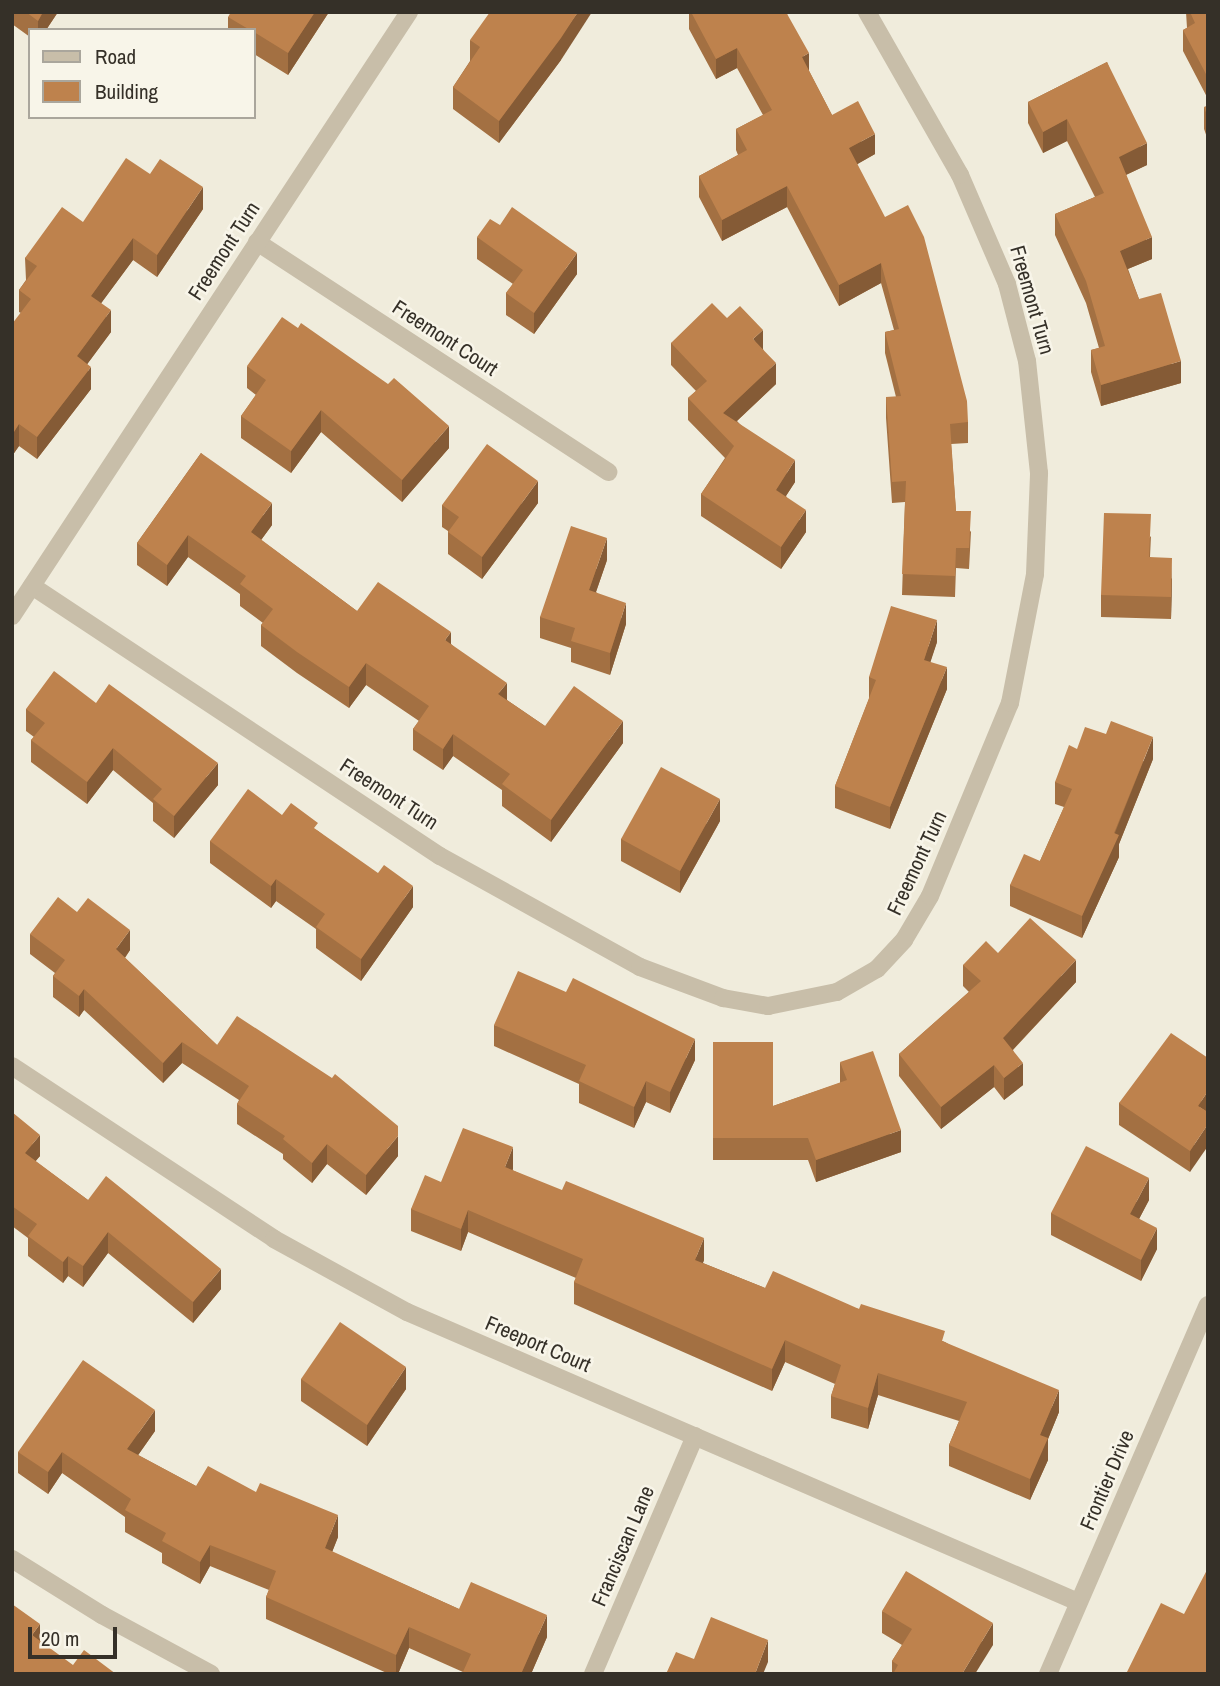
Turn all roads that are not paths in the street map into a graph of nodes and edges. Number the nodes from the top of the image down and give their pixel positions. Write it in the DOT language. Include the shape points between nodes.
graph roads {
  1 [pos="409,12"];
  2 [pos="867,12"];
  3 [pos="257,243"];
  4 [pos="608,472"];
  5 [pos="32,586"];
  6 [pos="12,616"];
  7 [pos="12,1066"];
  8 [pos="1208,1305"];
  9 [pos="695,1437"];
  10 [pos="12,1559"];
  11 [pos="1079,1602"];
  12 [pos="212,1674"];
  13 [pos="593,1674"];
  14 [pos="1048,1674"];
  1 -- 3 [label="street, Freemont Turn"];
  2 -- 5 [label="street, Freemont Turn" via="960,174 1007,284 1033,399 1040,510 1026,635 1006,715 924,908 892,954 867,976 816,999 768,1006 723,998 630,962 440,856"];
  3 -- 4 [label="street, Freemont Court"];
  3 -- 5 [label="street, Freemont Turn"];
  5 -- 6 [label="street, Freemont Turn"];
  7 -- 9 [label="street, Freeport Court" via="242,1218 364,1290"];
  8 -- 11 [label="street, Frontier Drive"];
  9 -- 11 [label="street, Freeport Court"];
  9 -- 13 [label="street, Franciscan Lane"];
  10 -- 12 [label="street" via="102,1615"];
  11 -- 14 [label="street, Frontier Drive"];
}
